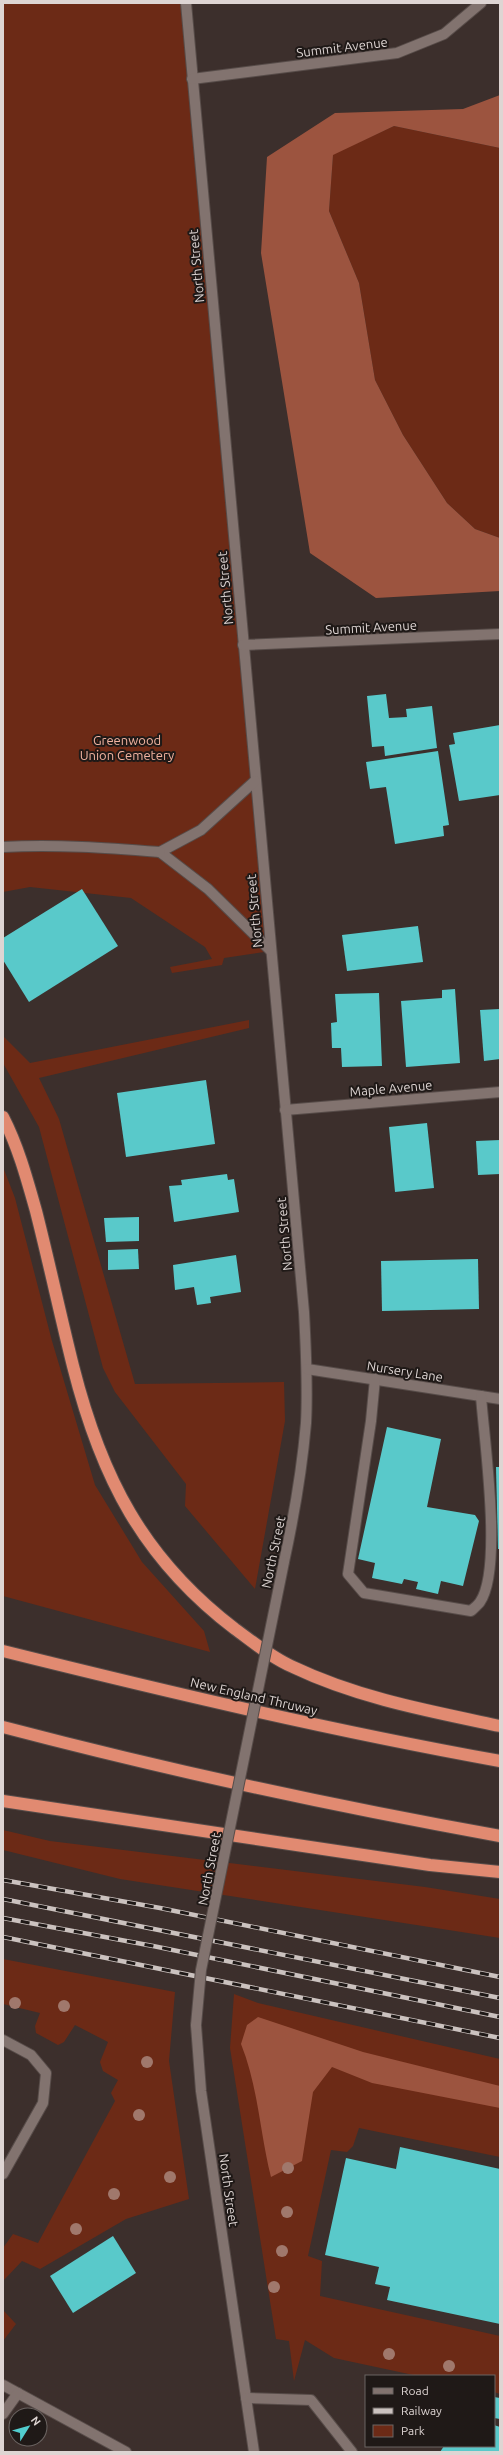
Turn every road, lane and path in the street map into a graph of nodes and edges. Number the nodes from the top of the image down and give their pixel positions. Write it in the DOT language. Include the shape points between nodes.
graph roads {
  1 [pos="186,3"];
  2 [pos="481,3"];
  3 [pos="192,79"];
  4 [pos="500,634"];
  5 [pos="243,646"];
  6 [pos="255,781"];
  7 [pos="3,847"];
  8 [pos="160,852"];
  9 [pos="271,951"];
  10 [pos="500,1092"];
  11 [pos="285,1110"];
  12 [pos="3,1117"];
  13 [pos="307,1369"];
  14 [pos="375,1380"];
  15 [pos="481,1396"];
  16 [pos="500,1399"];
  17 [pos="3,1651"];
  18 [pos="500,1726"];
  19 [pos="3,1727"];
  20 [pos="500,1761"];
  21 [pos="3,1801"];
  22 [pos="500,1836"];
  23 [pos="500,1872"];
  24 [pos="3,2040"];
  25 [pos="3,2174"];
  26 [pos="3,2385"];
  27 [pos="18,2393"];
  28 [pos="246,2398"];
  29 [pos="3,2414"];
  30 [pos="126,2452"];
  31 [pos="254,2452"];
  32 [pos="352,2452"];
  1 -- 3 [label="street, North Street"];
  2 -- 3 [label="street, Summit Avenue" via="444,34 397,53"];
  3 -- 5 [label="street, North Street"];
  4 -- 5 [label="street, Summit Avenue"];
  5 -- 6 [label="street, North Street"];
  6 -- 8 [label="street" via="201,830"];
  6 -- 9 [label="street, North Street"];
  7 -- 8 [label="street" via="88,846"];
  8 -- 9 [label="street" via="208,889"];
  9 -- 11 [label="street, North Street"];
  10 -- 11 [label="street, Maple Avenue"];
  11 -- 13 [label="street, North Street" via="300,1250"];
  12 -- 18 [label="highway" via="20,1155 32,1196 73,1367 97,1447 131,1517 158,1556 216,1614 290,1666 375,1698"];
  13 -- 14 [label="street, Nursery Lane"];
  13 -- 28 [label="street, North Street, bridge" via="306,1422 301,1468 203,1962 196,2025 198,2068"];
  14 -- 15 [label="street, Nursery Lane"];
  14 -- 15 [label="street" via="348,1574 364,1592 471,1611 480,1602 488,1579 492,1529"];
  15 -- 16 [label="street, Nursery Lane"];
  17 -- 20 [label="highway, New England Thruway" via="225,1705"];
  19 -- 22 [label="highway" via="225,1781 339,1806"];
  21 -- 23 [label="highway" via="430,1865"];
  24 -- 25 [label="street" via="31,2055 46,2073 43,2103"];
  26 -- 27 [label="street"];
  27 -- 29 [label="street"];
  27 -- 30 [label="street"];
  28 -- 31 [label="street, North Street"];
  28 -- 32 [label="street" via="311,2400"];
}
